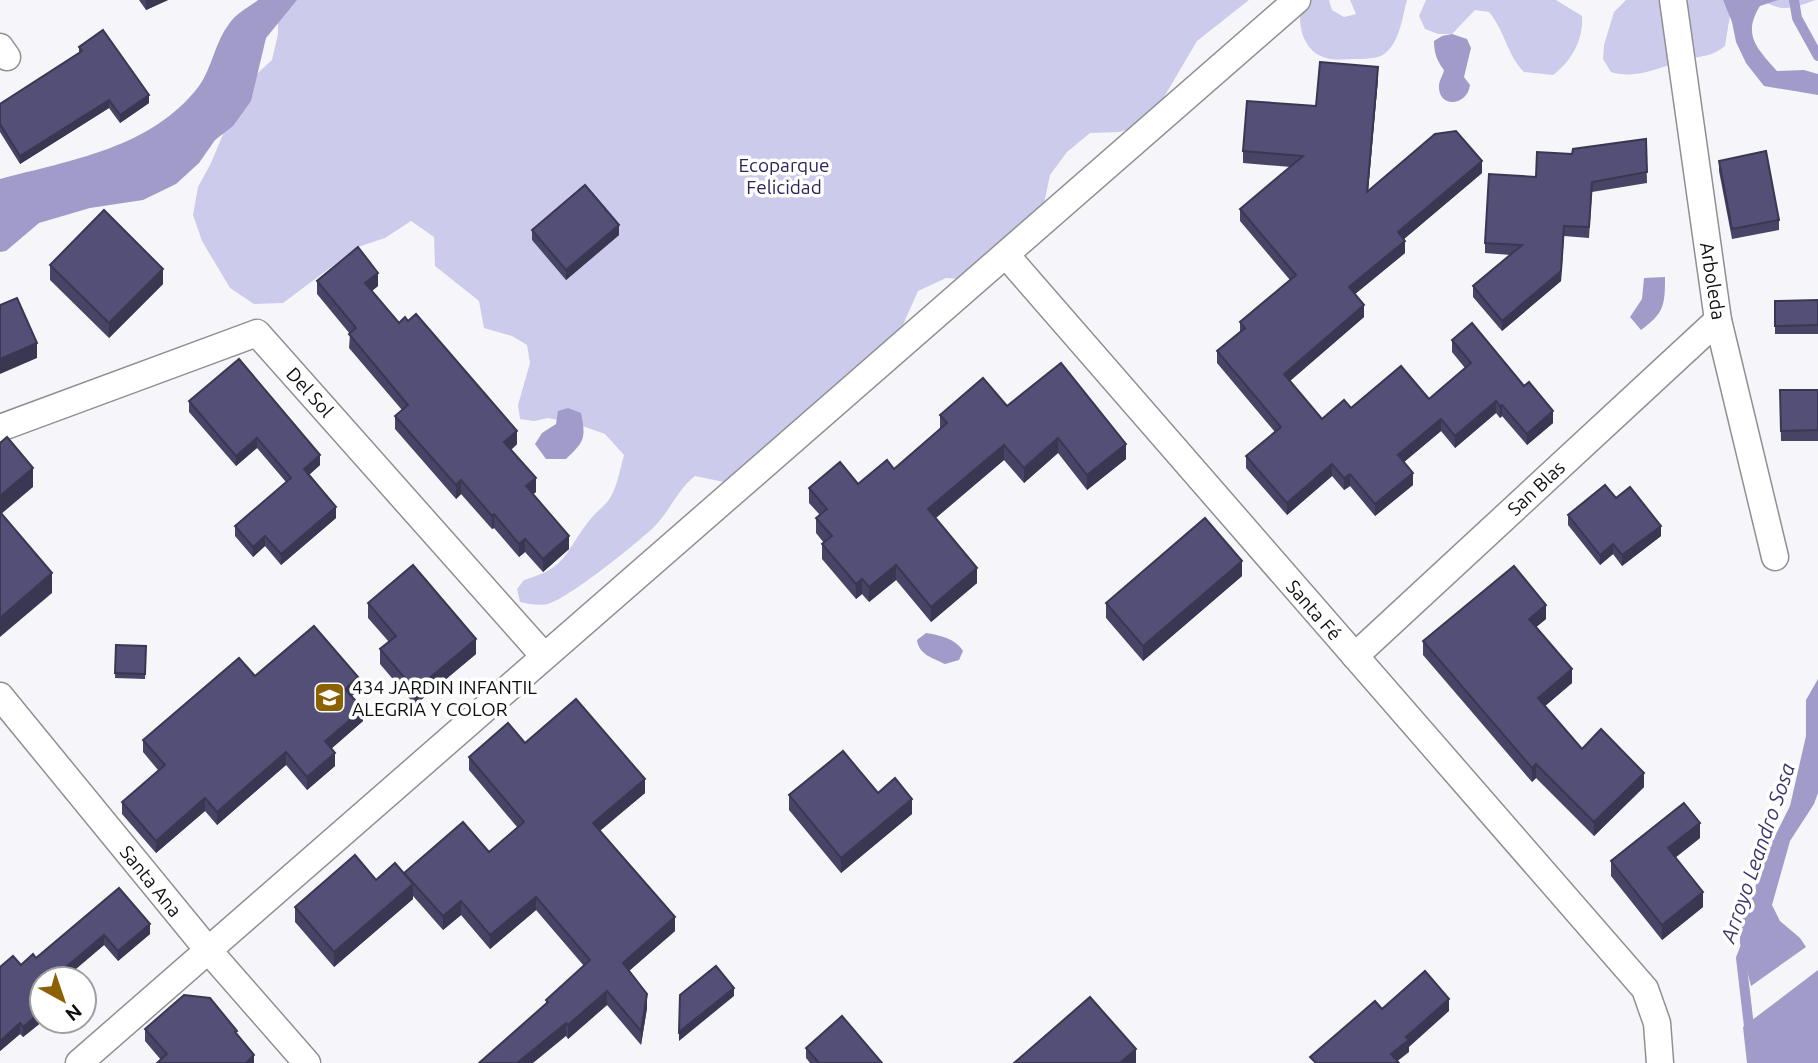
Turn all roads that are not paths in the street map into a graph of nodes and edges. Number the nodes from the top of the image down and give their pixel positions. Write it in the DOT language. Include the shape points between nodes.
graph roads {
  1 [pos="1297,0"];
  2 [pos="1673,0"];
  3 [pos="1006,255"];
  4 [pos="1718,320"];
  5 [pos="0,428"];
  6 [pos="1775,557"];
  7 [pos="544,656"];
  8 [pos="1355,656"];
  9 [pos="0,696"];
  10 [pos="208,950"];
  11 [pos="79,1063"];
  12 [pos="307,1063"];
  13 [pos="1660,1063"];
  1 -- 3 [label="street"];
  2 -- 4 [label="street, Arboleda"];
  3 -- 7 [label="street"];
  3 -- 8 [label="street, Santa Fé"];
  4 -- 6 [label="street, Arboleda"];
  4 -- 8 [label="street, San Blas"];
  5 -- 7 [label="street, Del Sol" via="257,333"];
  7 -- 10 [label="street"];
  8 -- 13 [label="street, Santa Fé" via="1644,989 1657,1023"];
  9 -- 10 [label="street, Santa Ana"];
  10 -- 11 [label="street"];
  10 -- 12 [label="street, Santa Ana"];
}
